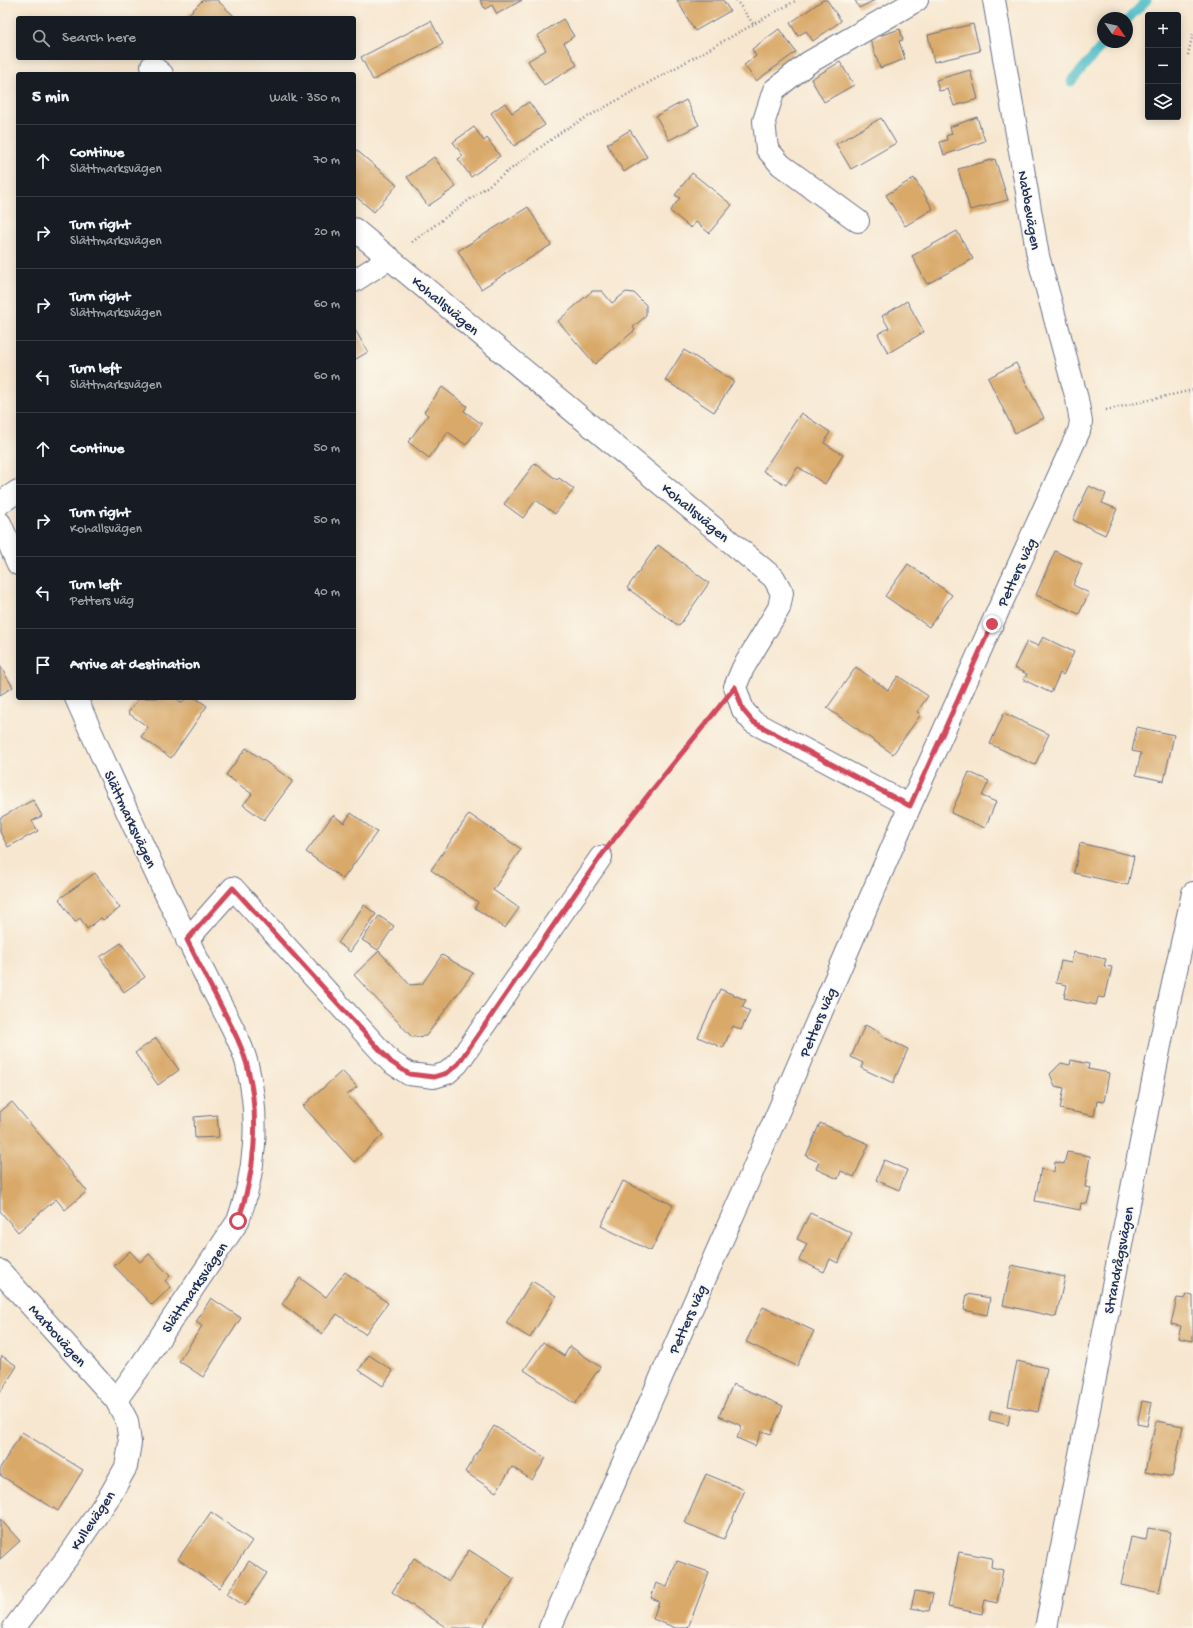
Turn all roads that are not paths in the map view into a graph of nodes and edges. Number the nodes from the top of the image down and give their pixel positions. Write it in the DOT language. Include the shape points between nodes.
graph roads {
  1 [pos="918,0"];
  2 [pos="994,0"];
  3 [pos="858,222"];
  4 [pos="356,231"];
  5 [pos="390,258"];
  6 [pos="356,280"];
  7 [pos="1081,416"];
  8 [pos="16,492"];
  9 [pos="0,503"];
  10 [pos="0,523"];
  11 [pos="16,559"];
  12 [pos="77,700"];
  13 [pos="910,806"];
  14 [pos="601,856"];
  15 [pos="1193,893"];
  16 [pos="187,940"];
  17 [pos="0,1271"];
  18 [pos="116,1400"];
  19 [pos="14,1628"];
  20 [pos="550,1628"];
  21 [pos="1046,1628"];
  1 -- 3 [label="street" via="803,68 774,90 764,121 767,149 781,165"];
  2 -- 7 [label="street, Nabbevägen" via="1038,256"];
  4 -- 5 [label="street, Kohallsvägen"];
  5 -- 6 [label="street"];
  5 -- 13 [label="street, Kohallsvägen" via="774,578 782,593 779,608 735,687 743,710 753,722"];
  7 -- 13 [label="street, Petters väg" via="1080,431"];
  8 -- 9 [label="street"];
  10 -- 11 [label="street"];
  12 -- 16 [label="street, Slättmarksvägen"];
  13 -- 20 [label="street, Petters väg" via="754,1170"];
  14 -- 16 [label="street" via="458,1064 447,1073 434,1077 409,1074 391,1062 233,888"];
  15 -- 21 [label="street, Strandrågsvägen" via="1165,1020"];
  16 -- 18 [label="street, Slättmarksvägen" via="238,1039 248,1068 255,1139 251,1173 238,1221"];
  17 -- 18 [label="street, Marbovägen"];
  18 -- 19 [label="street, Kullevägen" via="127,1421 130,1443 126,1467 73,1550"];
}
